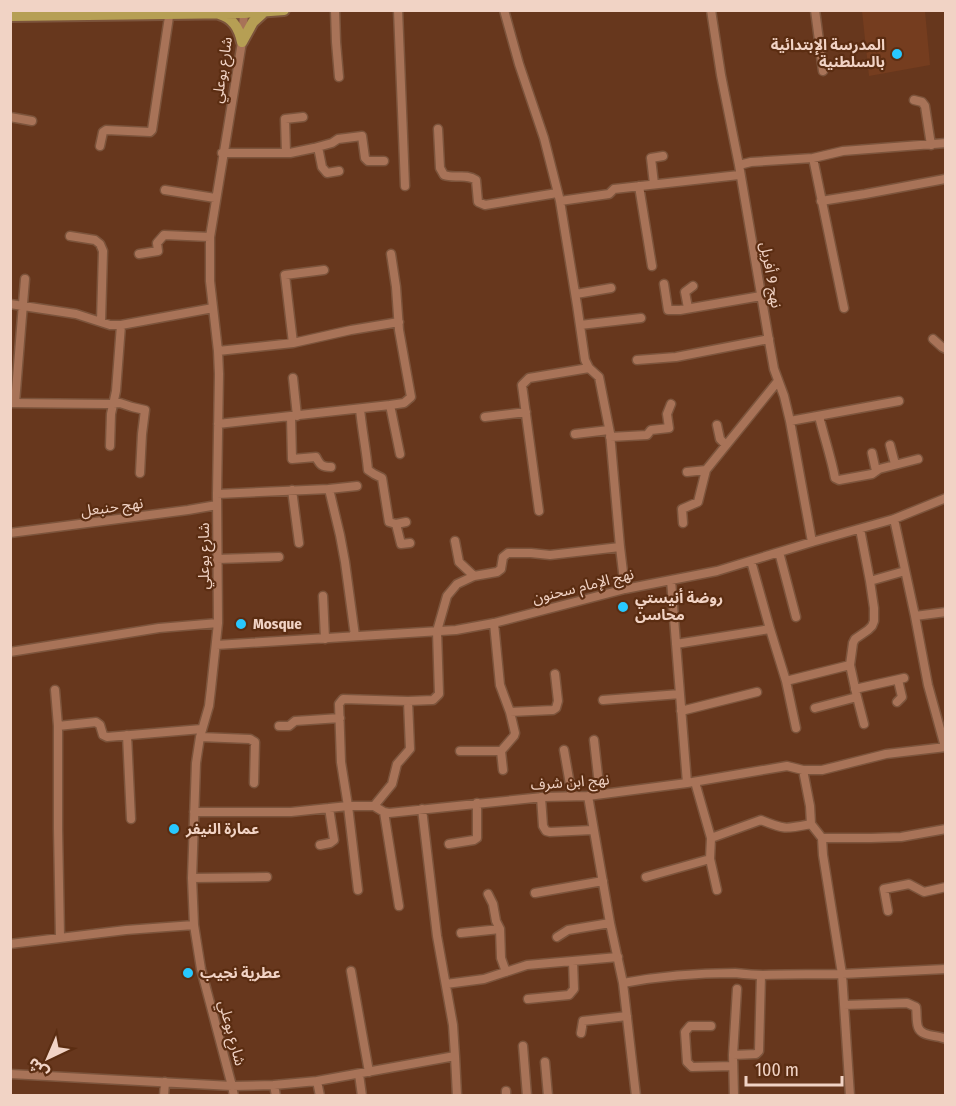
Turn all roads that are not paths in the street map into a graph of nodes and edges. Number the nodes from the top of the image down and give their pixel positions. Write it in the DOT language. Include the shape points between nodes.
graph roads {
  1 [pos="284,10"];
  2 [pos="335,10"];
  3 [pos="398,10"];
  4 [pos="504,10"];
  5 [pos="711,10"];
  6 [pos="815,10"];
  7 [pos="170,12"];
  8 [pos="247,12"];
  9 [pos="264,12"];
  10 [pos="216,13"];
  11 [pos="17,14"];
  12 [pos="242,42"];
  13 [pos="823,71"];
  14 [pos="339,77"];
  15 [pos="914,99"];
  16 [pos="10,117"];
  17 [pos="303,117"];
  18 [pos="32,121"];
  19 [pos="438,129"];
  20 [pos="945,143"];
  21 [pos="931,145"];
  22 [pos="100,146"];
  23 [pos="318,147"];
  24 [pos="222,153"];
  25 [pos="286,153"];
  26 [pos="663,156"];
  27 [pos="813,158"];
  28 [pos="384,161"];
  29 [pos="739,165"];
  30 [pos="339,171"];
  31 [pos="739,175"];
  32 [pos="945,179"];
  33 [pos="654,184"];
  34 [pos="405,186"];
  35 [pos="639,186"];
  36 [pos="165,190"];
  37 [pos="558,197"];
  38 [pos="215,198"];
  39 [pos="821,201"];
  40 [pos="70,236"];
  41 [pos="210,237"];
  42 [pos="139,254"];
  43 [pos="391,254"];
  44 [pos="652,266"];
  45 [pos="324,270"];
  46 [pos="25,279"];
  47 [pos="664,284"];
  48 [pos="693,286"];
  49 [pos="611,288"];
  50 [pos="576,294"];
  51 [pos="761,296"];
  52 [pos="10,304"];
  53 [pos="23,305"];
  54 [pos="213,308"];
  55 [pos="688,308"];
  56 [pos="844,308"];
  57 [pos="641,318"];
  58 [pos="100,321"];
  59 [pos="399,322"];
  60 [pos="121,325"];
  61 [pos="580,325"];
  62 [pos="769,339"];
  63 [pos="933,339"];
  64 [pos="293,343"];
  65 [pos="945,349"];
  66 [pos="218,351"];
  67 [pos="637,360"];
  68 [pos="589,368"];
  69 [pos="293,378"];
  70 [pos="778,381"];
  71 [pos="899,401"];
  72 [pos="13,403"];
  73 [pos="114,403"];
  74 [pos="671,404"];
  75 [pos="390,405"];
  76 [pos="360,409"];
  77 [pos="526,412"];
  78 [pos="294,416"];
  79 [pos="819,416"];
  80 [pos="485,417"];
  81 [pos="790,421"];
  82 [pos="218,424"];
  83 [pos="717,425"];
  84 [pos="574,434"];
  85 [pos="609,434"];
  86 [pos="726,445"];
  87 [pos="890,445"];
  88 [pos="110,446"];
  89 [pos="872,453"];
  90 [pos="400,454"];
  91 [pos="918,459"];
  92 [pos="895,464"];
  93 [pos="331,467"];
  94 [pos="706,470"];
  95 [pos="876,471"];
  96 [pos="140,472"];
  97 [pos="687,472"];
  98 [pos="357,486"];
  99 [pos="329,489"];
  100 [pos="292,490"];
  101 [pos="217,494"];
  102 [pos="945,498"];
  103 [pos="217,505"];
  104 [pos="539,512"];
  105 [pos="894,519"];
  106 [pos="682,523"];
  107 [pos="860,529"];
  108 [pos="10,533"];
  109 [pos="455,541"];
  110 [pos="812,542"];
  111 [pos="298,543"];
  112 [pos="410,543"];
  113 [pos="620,547"];
  114 [pos="779,552"];
  115 [pos="279,557"];
  116 [pos="217,559"];
  117 [pos="752,561"];
  118 [pos="905,571"];
  119 [pos="474,576"];
  120 [pos="671,580"];
  121 [pos="870,581"];
  122 [pos="625,589"];
  123 [pos="323,596"];
  124 [pos="945,612"];
  125 [pos="915,616"];
  126 [pos="796,617"];
  127 [pos="218,623"];
  128 [pos="494,623"];
  129 [pos="770,629"];
  130 [pos="437,631"];
  131 [pos="355,636"];
  132 [pos="325,639"];
  133 [pos="676,644"];
  134 [pos="216,645"];
  135 [pos="10,652"];
  136 [pos="850,665"];
  137 [pos="555,674"];
  138 [pos="786,681"];
  139 [pos="56,690"];
  140 [pos="757,692"];
  141 [pos="856,693"];
  142 [pos="680,694"];
  143 [pos="603,700"];
  144 [pos="408,701"];
  145 [pos="897,702"];
  146 [pos="815,708"];
  147 [pos="681,711"];
  148 [pos="510,712"];
  149 [pos="340,718"];
  150 [pos="864,723"];
  151 [pos="58,726"];
  152 [pos="279,726"];
  153 [pos="796,728"];
  154 [pos="201,733"];
  155 [pos="127,735"];
  156 [pos="594,740"];
  157 [pos="945,747"];
  158 [pos="564,750"];
  159 [pos="460,751"];
  160 [pos="501,751"];
  161 [pos="503,770"];
  162 [pos="803,770"];
  163 [pos="691,782"];
  164 [pos="254,783"];
  165 [pos="600,794"];
  166 [pos="572,796"];
  167 [pos="588,796"];
  168 [pos="541,797"];
  169 [pos="477,803"];
  170 [pos="348,806"];
  171 [pos="374,806"];
  172 [pos="329,808"];
  173 [pos="423,809"];
  174 [pos="194,812"];
  175 [pos="384,812"];
  176 [pos="131,819"];
  177 [pos="811,824"];
  178 [pos="945,829"];
  179 [pos="593,830"];
  180 [pos="711,838"];
  181 [pos="822,838"];
  182 [pos="320,844"];
  183 [pos="449,844"];
  184 [pos="710,859"];
  185 [pos="267,877"];
  186 [pos="646,877"];
  187 [pos="192,878"];
  188 [pos="603,881"];
  189 [pos="945,887"];
  190 [pos="358,890"];
  191 [pos="717,890"];
  192 [pos="535,893"];
  193 [pos="488,894"];
  194 [pos="399,906"];
  195 [pos="888,911"];
  196 [pos="610,923"];
  197 [pos="194,925"];
  198 [pos="500,929"];
  199 [pos="461,933"];
  200 [pos="60,937"];
  201 [pos="557,937"];
  202 [pos="10,944"];
  203 [pos="618,957"];
  204 [pos="573,961"];
  205 [pos="945,969"];
  206 [pos="351,971"];
  207 [pos="506,972"];
  208 [pos="842,974"];
  209 [pos="762,975"];
  210 [pos="623,983"];
  211 [pos="446,984"];
  212 [pos="737,989"];
  213 [pos="528,999"];
  214 [pos="844,1005"];
  215 [pos="627,1016"];
  216 [pos="711,1026"];
  217 [pos="581,1033"];
  218 [pos="945,1039"];
  219 [pos="524,1046"];
  220 [pos="733,1055"];
  221 [pos="455,1056"];
  222 [pos="545,1062"];
  223 [pos="734,1066"];
  224 [pos="369,1072"];
  225 [pos="10,1074"];
  226 [pos="359,1074"];
  227 [pos="317,1081"];
  228 [pos="165,1082"];
  229 [pos="274,1085"];
  230 [pos="232,1086"];
  231 [pos="164,1095"];
  232 [pos="234,1095"];
  233 [pos="276,1095"];
  234 [pos="320,1095"];
  235 [pos="362,1095"];
  236 [pos="457,1095"];
  237 [pos="527,1095"];
  238 [pos="548,1095"];
  239 [pos="636,1095"];
  240 [pos="734,1095"];
  241 [pos="850,1095"];
  1 -- 9 [label="main road"];
  2 -- 14 [label="street"];
  3 -- 34 [label="street"];
  4 -- 37 [label="street"];
  5 -- 29 [label="street, نهج 9 أفريل"];
  6 -- 13 [label="street"];
  7 -- 10 [label="main road"];
  7 -- 11 [label="main road"];
  7 -- 22 [label="street" via="152,130 106,130"];
  8 -- 9 [label="main road"];
  8 -- 10 [label="main road"];
  8 -- 12 [label="street, شارع بوعلي"];
  9 -- 12 [label="main road"];
  10 -- 12 [label="main road" via="237,26"];
  12 -- 24 [label="street, شارع بوعلي"];
  15 -- 21 [label="street" via="925,106"];
  16 -- 18 [label="street"];
  17 -- 25 [label="street" via="285,119"];
  19 -- 37 [label="street" via="440,168 449,177 471,176 476,180 478,202 485,205"];
  20 -- 21 [label="street"];
  21 -- 27 [label="street" via="843,151"];
  23 -- 25 [label="street"];
  23 -- 28 [label="street" via="362,136 365,158"];
  23 -- 30 [label="street" via="327,173"];
  24 -- 25 [label="street"];
  24 -- 38 [label="street, شارع بوعلي"];
  26 -- 33 [label="street" via="651,158"];
  27 -- 29 [label="street"];
  27 -- 39 [label="street"];
  29 -- 31 [label="street, نهج 9 أفريل"];
  31 -- 33 [label="street"];
  31 -- 51 [label="street, نهج 9 أفريل"];
  32 -- 39 [label="street"];
  33 -- 35 [label="street"];
  35 -- 37 [label="street" via="614,189 609,194"];
  35 -- 44 [label="street"];
  36 -- 38 [label="street"];
  37 -- 50 [label="street"];
  38 -- 41 [label="street, شارع بوعلي"];
  39 -- 56 [label="street"];
  40 -- 58 [label="street" via="95,240 103,251"];
  41 -- 42 [label="street" via="164,236 157,243 158,251"];
  41 -- 54 [label="street, شارع بوعلي"];
  43 -- 59 [label="street"];
  45 -- 64 [label="street" via="285,275"];
  46 -- 53 [label="street"];
  47 -- 55 [label="street" via="668,310"];
  48 -- 55 [label="street" via="686,292"];
  49 -- 50 [label="street"];
  50 -- 61 [label="street"];
  51 -- 55 [label="street"];
  51 -- 62 [label="street, نهج 9 أفريل"];
  52 -- 53 [label="street"];
  53 -- 58 [label="street"];
  53 -- 72 [label="street"];
  54 -- 60 [label="street"];
  54 -- 66 [label="street, شارع بوعلي"];
  57 -- 61 [label="street"];
  58 -- 60 [label="street"];
  59 -- 64 [label="street"];
  59 -- 75 [label="street" via="411,397 404,403"];
  60 -- 73 [label="street"];
  61 -- 68 [label="street"];
  62 -- 67 [label="street" via="676,357"];
  62 -- 70 [label="street, نهج 9 أفريل"];
  63 -- 65 [label="street"];
  64 -- 66 [label="street"];
  66 -- 82 [label="street, شارع بوعلي"];
  68 -- 77 [label="street" via="529,378 522,385"];
  68 -- 85 [label="street" via="599,377"];
  69 -- 78 [label="street"];
  70 -- 81 [label="street, نهج 9 أفريل"];
  70 -- 86 [label="street"];
  71 -- 79 [label="street"];
  72 -- 73 [label="street"];
  73 -- 88 [label="street"];
  73 -- 96 [label="street" via="145,410"];
  74 -- 85 [label="street" via="667,414 669,428 651,430 647,435"];
  75 -- 76 [label="street"];
  75 -- 90 [label="street"];
  76 -- 78 [label="street"];
  76 -- 112 [label="street" via="368,470 382,478 389,522 401,523 401,544"];
  77 -- 80 [label="street"];
  77 -- 104 [label="street"];
  78 -- 82 [label="street"];
  78 -- 93 [label="street" via="292,459 316,457 319,465"];
  79 -- 81 [label="street"];
  79 -- 95 [label="street" via="835,478"];
  81 -- 110 [label="street, نهج 9 أفريل"];
  82 -- 101 [label="street, شارع بوعلي"];
  83 -- 86 [label="street" via="720,439"];
  84 -- 85 [label="street"];
  85 -- 113 [label="street"];
  86 -- 94 [label="street"];
  87 -- 92 [label="street"];
  89 -- 95 [label="street"];
  91 -- 92 [label="street"];
  92 -- 95 [label="street"];
  94 -- 97 [label="street"];
  94 -- 106 [label="street" via="698,502 682,509"];
  98 -- 99 [label="street"];
  99 -- 100 [label="street"];
  99 -- 131 [label="street" via="345,562"];
  100 -- 101 [label="street"];
  100 -- 111 [label="street"];
  101 -- 103 [label="street, شارع بوعلي"];
  102 -- 105 [label="street, نهج الإمام سحنون"];
  103 -- 108 [label="street, نهج حنبعل"];
  103 -- 116 [label="street, شارع بوعلي"];
  105 -- 107 [label="street, نهج الإمام سحنون"];
  105 -- 118 [label="street"];
  107 -- 110 [label="street, نهج الإمام سحنون"];
  107 -- 121 [label="street"];
  109 -- 119 [label="street" via="459,562"];
  110 -- 114 [label="street, نهج الإمام سحنون"];
  113 -- 119 [label="street" via="550,555 508,553 497,572"];
  113 -- 122 [label="street"];
  114 -- 117 [label="street, نهج الإمام سحنون"];
  114 -- 126 [label="street"];
  115 -- 116 [label="street"];
  116 -- 127 [label="street, شارع بوعلي"];
  117 -- 120 [label="street, نهج الإمام سحنون"];
  117 -- 129 [label="street"];
  118 -- 121 [label="street"];
  118 -- 125 [label="street"];
  119 -- 130 [label="street" via="457,584 447,596"];
  120 -- 122 [label="street, نهج الإمام سحنون"];
  120 -- 133 [label="street"];
  121 -- 136 [label="street" via="874,621 855,639"];
  122 -- 128 [label="street, نهج الإمام سحنون"];
  123 -- 132 [label="street"];
  124 -- 125 [label="street"];
  125 -- 157 [label="street"];
  127 -- 134 [label="street, شارع بوعلي"];
  127 -- 135 [label="street" via="159,628"];
  128 -- 130 [label="street, نهج الإمام سحنون"];
  128 -- 148 [label="street" via="500,685"];
  129 -- 133 [label="street"];
  129 -- 138 [label="street"];
  130 -- 131 [label="street, نهج الإمام سحنون"];
  130 -- 144 [label="street" via="439,694 433,700"];
  131 -- 132 [label="street, نهج الإمام سحنون"];
  132 -- 134 [label="street, نهج الإمام سحنون"];
  133 -- 142 [label="street"];
  134 -- 154 [label="street, شارع بوعلي" via="209,706"];
  136 -- 138 [label="street"];
  136 -- 141 [label="street"];
  137 -- 148 [label="street" via="558,701 553,710"];
  138 -- 153 [label="street"];
  139 -- 151 [label="street"];
  140 -- 147 [label="street"];
  141 -- 145 [label="street" via="901,679 902,697"];
  141 -- 146 [label="street"];
  141 -- 150 [label="street"];
  142 -- 143 [label="street"];
  142 -- 147 [label="street"];
  144 -- 149 [label="street" via="343,699 339,704"];
  144 -- 171 [label="street" via="410,749 397,764 392,784"];
  147 -- 163 [label="street"];
  148 -- 160 [label="street" via="515,733"];
  149 -- 152 [label="street"];
  149 -- 170 [label="street" via="340,762"];
  151 -- 155 [label="street" via="96,723 106,737"];
  151 -- 200 [label="street"];
  154 -- 155 [label="street"];
  154 -- 164 [label="street" via="255,742"];
  154 -- 174 [label="street, شارع بوعلي"];
  155 -- 176 [label="street"];
  156 -- 165 [label="street"];
  157 -- 162 [label="street, نهج ابن شرف" via="886,754 822,770"];
  158 -- 166 [label="street"];
  159 -- 160 [label="street"];
  160 -- 161 [label="street"];
  162 -- 163 [label="street, نهج ابن شرف" via="787,766"];
  162 -- 177 [label="street"];
  163 -- 165 [label="street, نهج ابن شرف"];
  163 -- 180 [label="street"];
  165 -- 167 [label="street, نهج ابن شرف"];
  166 -- 167 [label="street, نهج ابن شرف"];
  166 -- 168 [label="street, نهج ابن شرف"];
  167 -- 179 [label="street"];
  168 -- 169 [label="street, نهج ابن شرف"];
  168 -- 179 [label="street" via="546,831"];
  169 -- 173 [label="street, نهج ابن شرف"];
  169 -- 183 [label="street" via="477,838"];
  170 -- 171 [label="street"];
  170 -- 172 [label="street"];
  170 -- 190 [label="street"];
  171 -- 175 [label="street"];
  172 -- 174 [label="street"];
  172 -- 182 [label="street" via="334,840"];
  173 -- 175 [label="street, نهج ابن شرف"];
  173 -- 211 [label="street"];
  174 -- 187 [label="street, شارع بوعلي"];
  175 -- 194 [label="street"];
  177 -- 180 [label="street" via="782,828 762,820"];
  177 -- 181 [label="street"];
  178 -- 181 [label="street" via="900,837"];
  179 -- 188 [label="street"];
  180 -- 184 [label="street"];
  181 -- 208 [label="street"];
  184 -- 186 [label="street"];
  184 -- 191 [label="street"];
  185 -- 187 [label="street"];
  187 -- 197 [label="street, شارع بوعلي"];
  188 -- 192 [label="street"];
  188 -- 196 [label="street"];
  189 -- 195 [label="street" via="924,892 909,884 884,889"];
  193 -- 198 [label="street"];
  196 -- 201 [label="street" via="568,930"];
  196 -- 203 [label="street"];
  197 -- 200 [label="street"];
  197 -- 230 [label="street, شارع بوعلي" via="201,969"];
  198 -- 199 [label="street"];
  198 -- 207 [label="street" via="501,958"];
  200 -- 202 [label="street"];
  203 -- 204 [label="street"];
  203 -- 210 [label="street"];
  204 -- 207 [label="street" via="527,965"];
  204 -- 213 [label="street" via="574,989 569,996"];
  205 -- 208 [label="street"];
  206 -- 224 [label="street"];
  207 -- 211 [label="street" via="484,980"];
  208 -- 209 [label="street"];
  208 -- 214 [label="street"];
  209 -- 210 [label="street" via="693,974"];
  209 -- 220 [label="street" via="759,1051"];
  210 -- 215 [label="street"];
  211 -- 221 [label="street"];
  212 -- 220 [label="street"];
  214 -- 218 [label="street" via="912,1004 916,1006 919,1030"];
  214 -- 241 [label="street"];
  215 -- 217 [label="street" via="583,1021"];
  215 -- 239 [label="street"];
  216 -- 223 [label="street" via="690,1026 685,1032 687,1062 692,1067"];
  219 -- 237 [label="street"];
  220 -- 223 [label="street"];
  221 -- 224 [label="street"];
  221 -- 236 [label="street"];
  222 -- 238 [label="street"];
  223 -- 240 [label="street"];
  224 -- 226 [label="street"];
  225 -- 228 [label="street"];
  226 -- 227 [label="street"];
  226 -- 235 [label="street"];
  227 -- 229 [label="street"];
  227 -- 234 [label="street"];
  228 -- 230 [label="street"];
  228 -- 231 [label="street"];
  229 -- 230 [label="street"];
  229 -- 233 [label="street"];
  230 -- 232 [label="street, شارع بوعلي"];
}
